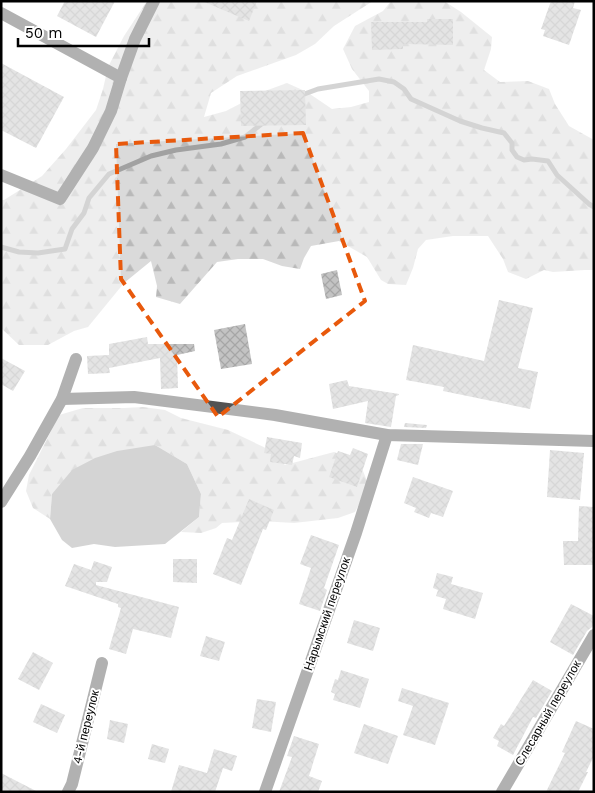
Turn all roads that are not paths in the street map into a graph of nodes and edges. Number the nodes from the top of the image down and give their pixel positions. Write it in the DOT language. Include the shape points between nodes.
graph roads {
  1 [pos="154,1"];
  2 [pos="1,13"];
  3 [pos="121,78"];
  4 [pos="1,174"];
  5 [pos="76,359"];
  6 [pos="62,399"];
  7 [pos="387,435"];
  8 [pos="594,441"];
  9 [pos="1,502"];
  10 [pos="594,635"];
  11 [pos="102,663"];
  12 [pos="68,792"];
  13 [pos="265,792"];
  14 [pos="502,792"];
  1 -- 3 [label="street"];
  2 -- 3 [label="street"];
  3 -- 4 [label="street" via="112,110 93,148 60,200"];
  5 -- 6 [label="street"];
  6 -- 7 [label="street" via="134,397 275,414"];
  6 -- 9 [label="street"];
  7 -- 8 [label="street"];
  7 -- 13 [label="street, Нарымский переулок"];
  10 -- 14 [label="street, Слесарный переулок"];
  11 -- 12 [label="street, 4-й переулок"];
}
